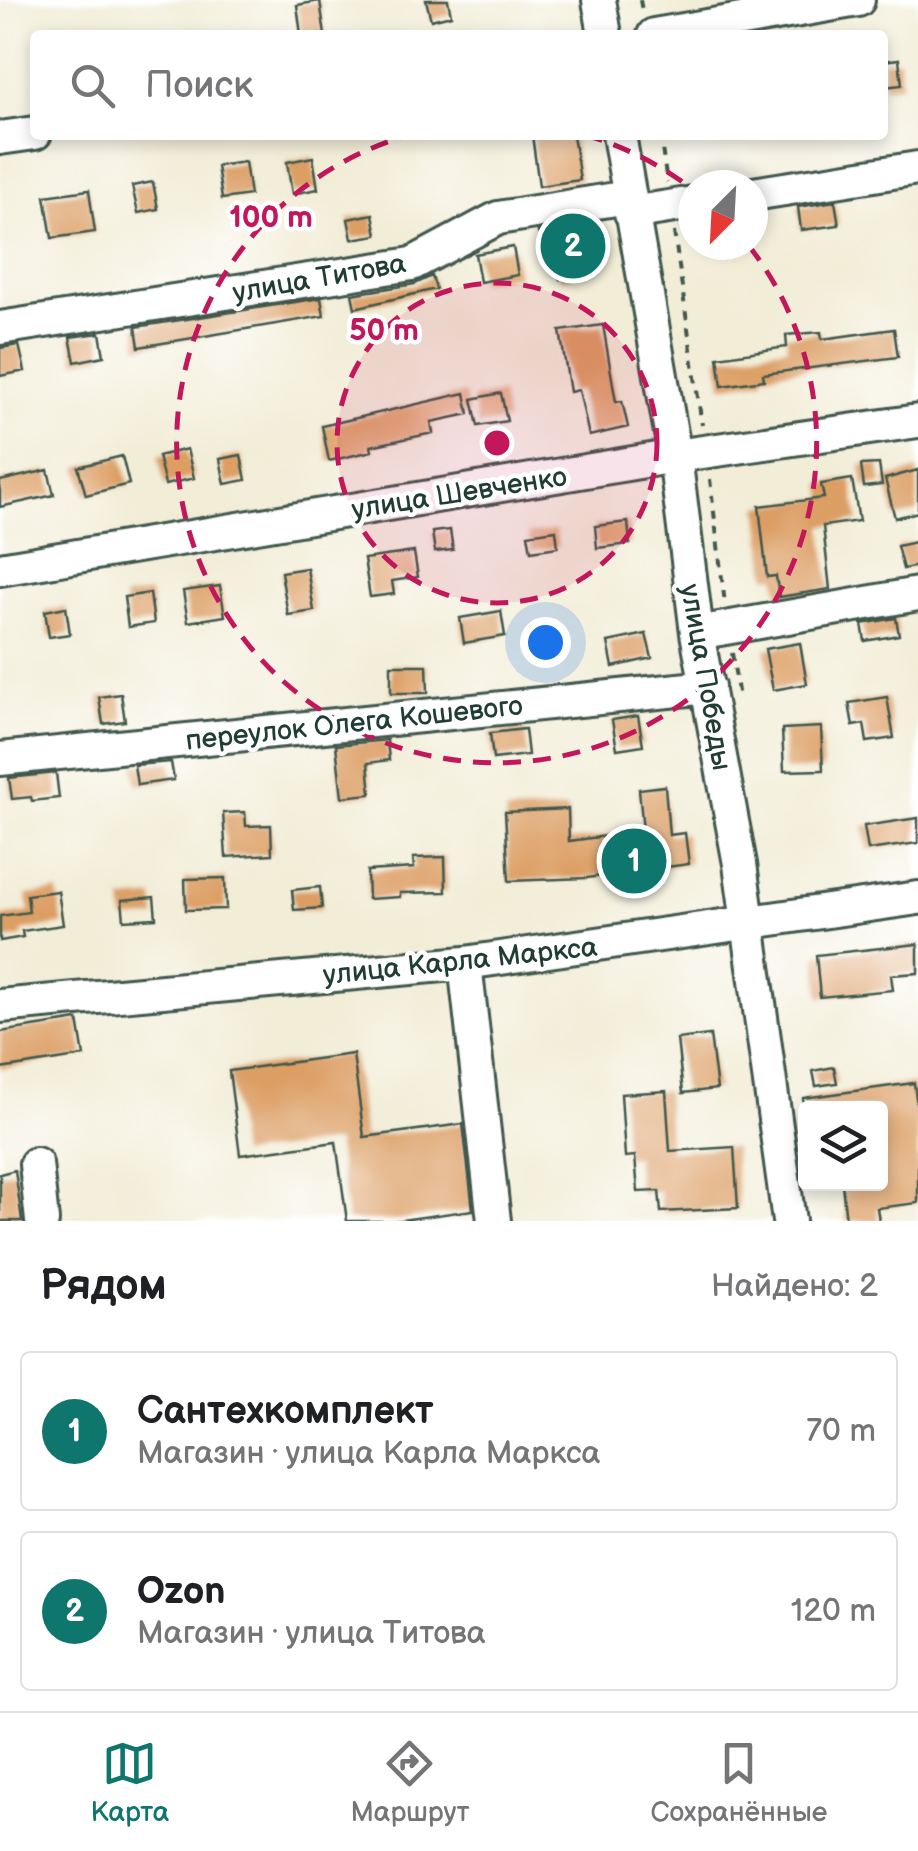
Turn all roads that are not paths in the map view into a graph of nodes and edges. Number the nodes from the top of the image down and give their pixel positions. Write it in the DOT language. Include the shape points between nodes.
graph roads {
  1 [pos="599,0"];
  2 [pos="858,0"];
  3 [pos="798,5"];
  4 [pos="604,30"];
  5 [pos="678,30"];
  6 [pos="30,134"];
  7 [pos="0,138"];
  8 [pos="620,140"];
  9 [pos="918,168"];
  10 [pos="768,192"];
  11 [pos="678,204"];
  12 [pos="630,205"];
  13 [pos="0,328"];
  14 [pos="918,421"];
  15 [pos="675,456"];
  16 [pos="0,569"];
  17 [pos="918,594"];
  18 [pos="696,633"];
  19 [pos="708,687"];
  20 [pos="0,758"];
  21 [pos="918,898"];
  22 [pos="748,924"];
  23 [pos="465,962"];
  24 [pos="0,1006"];
  25 [pos="36,1164"];
  26 [pos="42,1221"];
  27 [pos="494,1221"];
  28 [pos="789,1221"];
  1 -- 4 [label="street"];
  2 -- 3 [label="street"];
  3 -- 5 [label="street"];
  6 -- 7 [label="street"];
  8 -- 12 [label="street, улица Победы"];
  9 -- 10 [label="street"];
  11 -- 12 [label="street, улица Титова"];
  12 -- 13 [label="street, улица Титова" via="498,218 412,264"];
  12 -- 15 [label="street, улица Победы"];
  14 -- 15 [label="street, улица Шевченко"];
  15 -- 16 [label="street, улица Шевченко"];
  15 -- 18 [label="street, улица Победы"];
  17 -- 18 [label="street"];
  18 -- 19 [label="street, улица Победы"];
  19 -- 20 [label="street, переулок Олега Кошевого"];
  19 -- 22 [label="street, улица Победы"];
  21 -- 22 [label="street, улица Карла Маркса"];
  22 -- 23 [label="street, улица Карла Маркса"];
  22 -- 28 [label="street, улица Победы"];
  23 -- 24 [label="street, улица Карла Маркса"];
  23 -- 27 [label="street"];
  25 -- 26 [label="street"];
}
